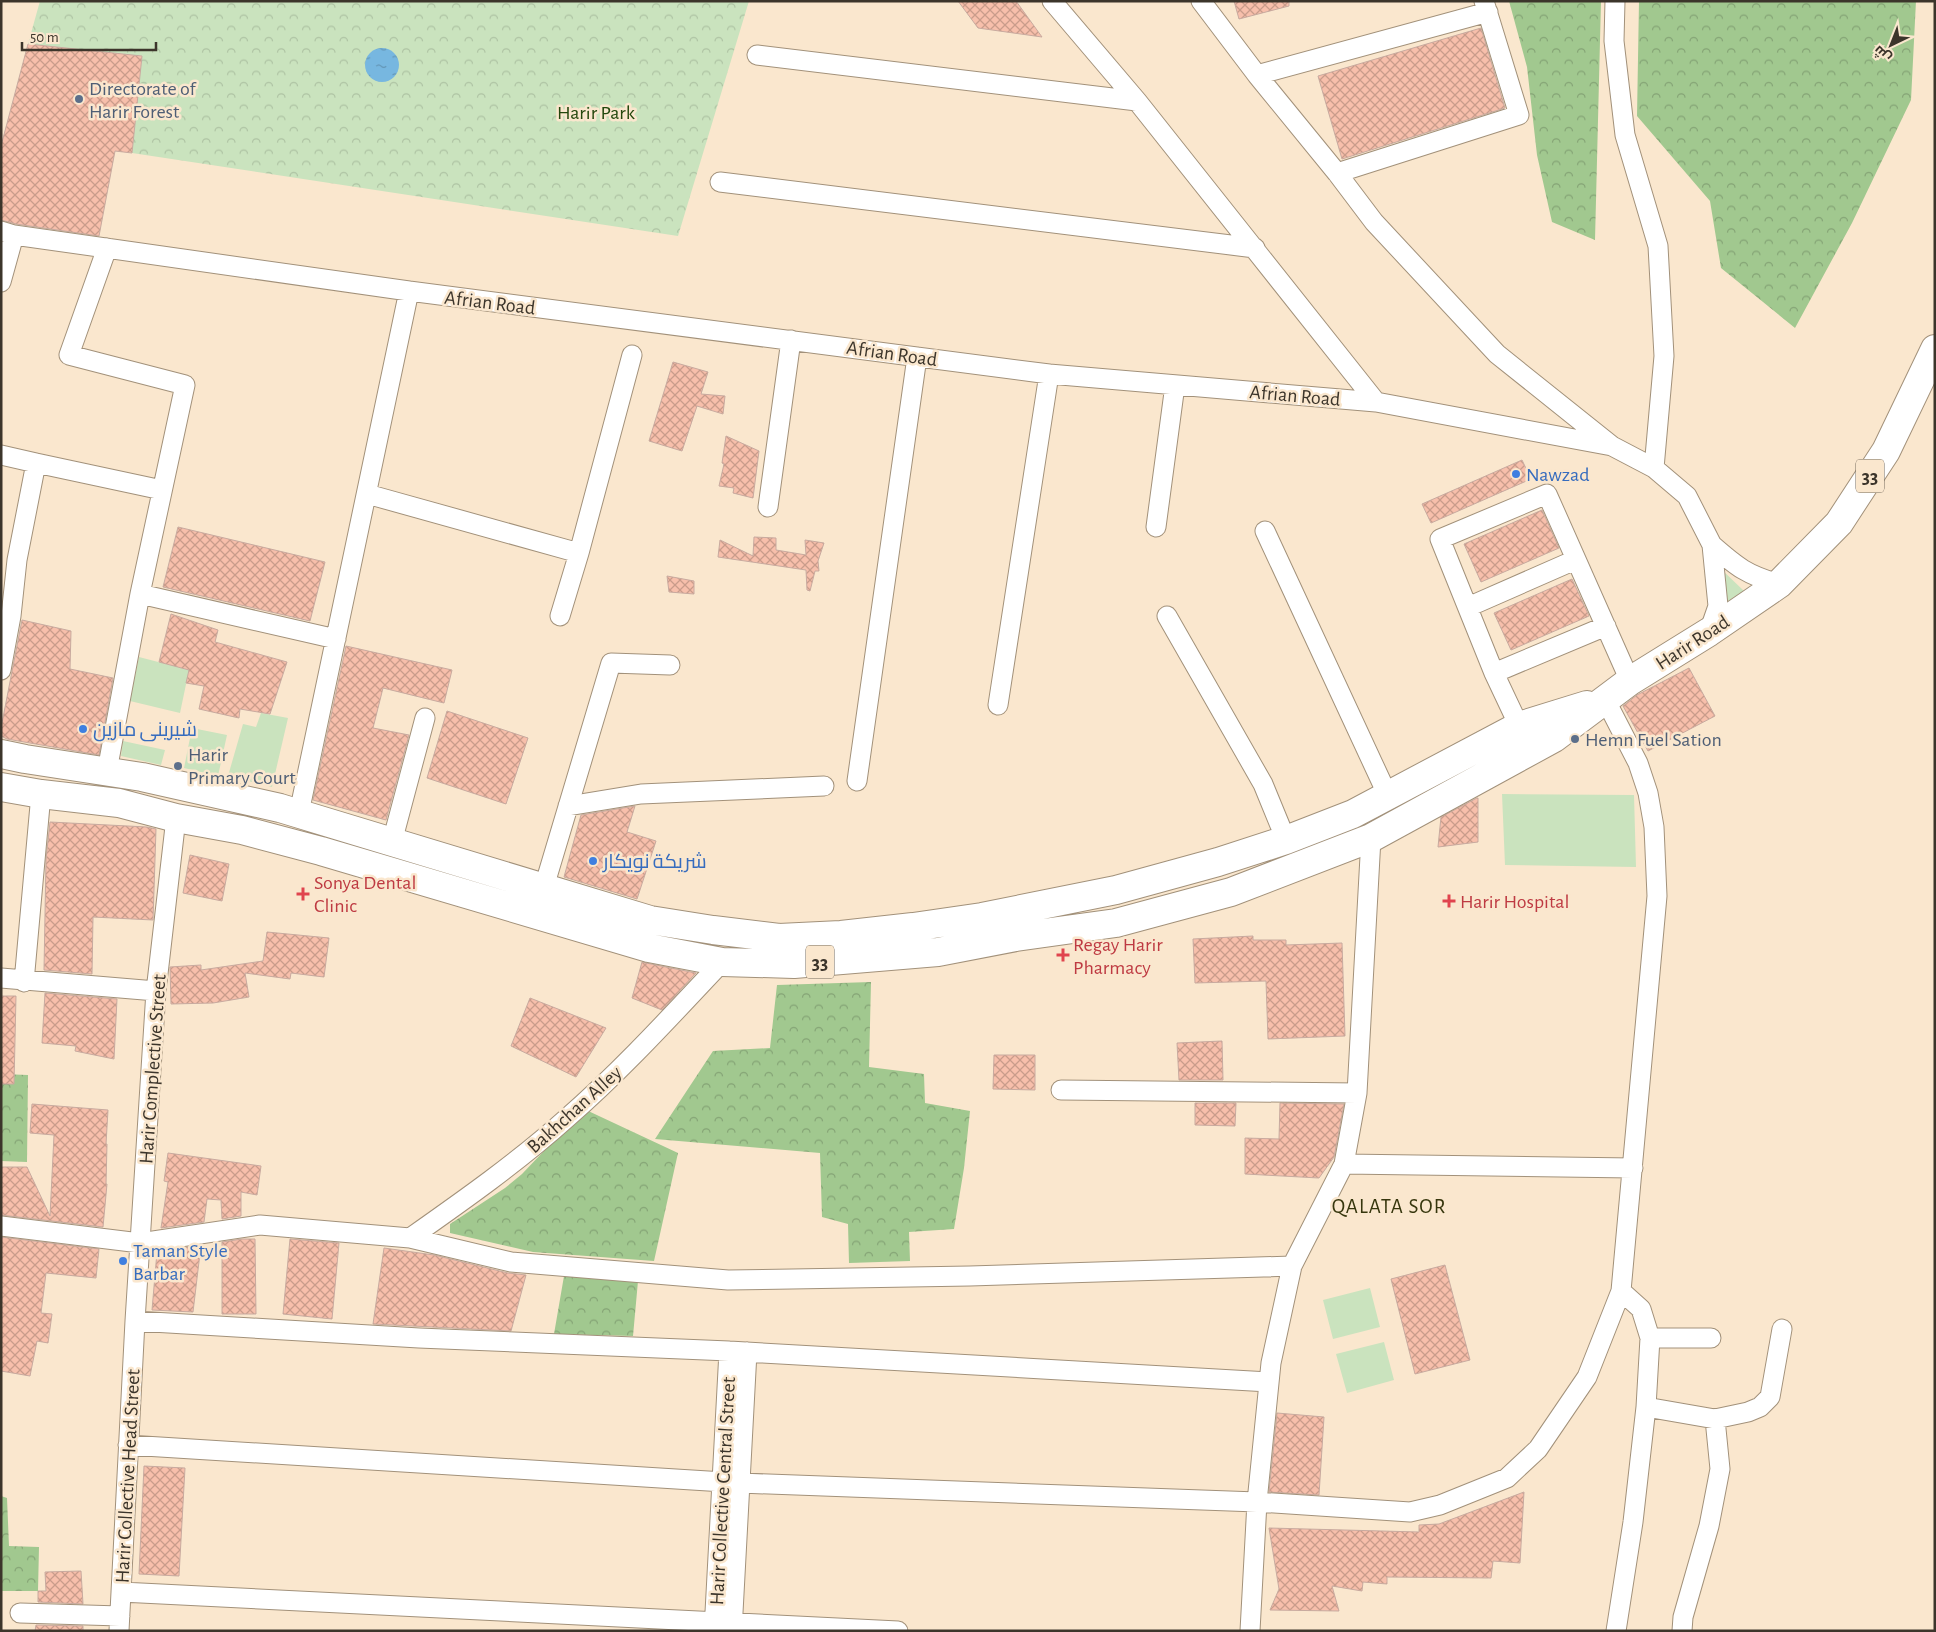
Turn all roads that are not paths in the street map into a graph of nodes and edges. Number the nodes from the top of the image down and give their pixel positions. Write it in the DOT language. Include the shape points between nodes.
graph roads {
  1 [pos="1052,1"];
  2 [pos="1200,1"];
  3 [pos="1615,1"];
  4 [pos="1486,7"];
  5 [pos="757,55"];
  6 [pos="1257,76"];
  7 [pos="1137,101"];
  8 [pos="1337,173"];
  9 [pos="720,182"];
  10 [pos="8,233"];
  11 [pos="107,248"];
  12 [pos="1255,248"];
  13 [pos="1,282"];
  14 [pos="409,291"];
  15 [pos="791,340"];
  16 [pos="1935,350"];
  17 [pos="632,355"];
  18 [pos="917,357"];
  19 [pos="1049,374"];
  20 [pos="1175,385"];
  21 [pos="1376,402"];
  22 [pos="1612,446"];
  23 [pos="1,455"];
  24 [pos="36,463"];
  25 [pos="1654,468"];
  26 [pos="162,490"];
  27 [pos="367,494"];
  28 [pos="768,507"];
  29 [pos="1156,527"];
  30 [pos="1265,531"];
  31 [pos="1712,545"];
  32 [pos="579,553"];
  33 [pos="1575,560"];
  34 [pos="1779,584"];
  35 [pos="140,594"];
  36 [pos="1468,607"];
  37 [pos="560,616"];
  38 [pos="1167,616"];
  39 [pos="1606,626"];
  40 [pos="1709,632"];
  41 [pos="336,639"];
  42 [pos="670,665"];
  43 [pos="1,670"];
  44 [pos="1494,673"];
  45 [pos="1630,681"];
  46 [pos="1605,700"];
  47 [pos="998,704"];
  48 [pos="425,718"];
  49 [pos="1519,726"];
  50 [pos="1,754"];
  51 [pos="107,771"];
  52 [pos="856,781"];
  53 [pos="824,786"];
  54 [pos="1,787"];
  55 [pos="41,794"];
  56 [pos="1388,796"];
  57 [pos="568,806"];
  58 [pos="289,810"];
  59 [pos="176,818"];
  60 [pos="1371,838"];
  61 [pos="275,839"];
  62 [pos="1286,840"];
  63 [pos="392,842"];
  64 [pos="544,887"];
  65 [pos="722,962"];
  66 [pos="1,978"];
  67 [pos="24,982"];
  68 [pos="156,991"];
  69 [pos="1061,1090"];
  70 [pos="1357,1093"];
  71 [pos="1344,1164"];
  72 [pos="1633,1168"];
  73 [pos="1,1226"];
  74 [pos="410,1238"];
  75 [pos="140,1243"];
  76 [pos="1292,1266"];
  77 [pos="1621,1291"];
  78 [pos="134,1321"];
  79 [pos="1782,1329"];
  80 [pos="1650,1338"];
  81 [pos="1711,1338"];
  82 [pos="738,1352"];
  83 [pos="1269,1382"];
  84 [pos="1646,1406"];
  85 [pos="1716,1419"];
  86 [pos="128,1445"];
  87 [pos="731,1482"];
  88 [pos="1257,1502"];
  89 [pos="121,1592"];
  90 [pos="20,1613"];
  91 [pos="119,1623"];
  92 [pos="723,1626"];
  93 [pos="898,1631"];
  94 [pos="1250,1631"];
  95 [pos="1616,1631"];
  96 [pos="1682,1631"];
  1 -- 7 [label="street"];
  2 -- 6 [label="street"];
  3 -- 25 [label="street" via="1614,41 1625,135 1658,246 1664,356"];
  4 -- 6 [label="street"];
  4 -- 8 [label="street" via="1519,115"];
  5 -- 7 [label="street"];
  6 -- 8 [label="street"];
  7 -- 12 [label="street"];
  8 -- 22 [label="street" via="1374,222 1497,354"];
  9 -- 12 [label="street"];
  10 -- 11 [label="street, Afrian Road"];
  10 -- 13 [label="street"];
  11 -- 14 [label="street, Afrian Road"];
  11 -- 26 [label="street" via="69,355 185,385"];
  12 -- 21 [label="street"];
  14 -- 15 [label="street, Afrian Road"];
  14 -- 27 [label="street"];
  15 -- 18 [label="street, Afrian Road"];
  15 -- 28 [label="street"];
  16 -- 34 [label="main road, 33" via="1886,451 1839,523"];
  17 -- 32 [label="street"];
  18 -- 19 [label="street, Afrian Road"];
  18 -- 52 [label="street"];
  19 -- 20 [label="street, Afrian Road"];
  19 -- 47 [label="street"];
  20 -- 21 [label="street, Afrian Road"];
  20 -- 29 [label="street"];
  21 -- 22 [label="street, Afrian Road"];
  22 -- 25 [label="street"];
  23 -- 24 [label="street"];
  24 -- 26 [label="street"];
  24 -- 43 [label="street" via="17,560"];
  25 -- 31 [label="street" via="1688,496"];
  26 -- 35 [label="street"];
  27 -- 32 [label="street"];
  27 -- 41 [label="street"];
  30 -- 56 [label="street"];
  31 -- 34 [label="street" via="1735,566 1757,578"];
  31 -- 40 [label="street" via="1718,606"];
  32 -- 37 [label="street"];
  33 -- 36 [label="street"];
  33 -- 36 [label="street" via="1547,494 1440,539"];
  33 -- 39 [label="street"];
  34 -- 40 [label="main road, Harir Road / 33"];
  35 -- 41 [label="street"];
  35 -- 51 [label="street"];
  36 -- 44 [label="street"];
  38 -- 62 [label="street" via="1263,784"];
  39 -- 44 [label="street"];
  39 -- 45 [label="street"];
  40 -- 45 [label="main road, Harir Road / 33"];
  41 -- 58 [label="street"];
  42 -- 57 [label="street" via="611,664"];
  44 -- 49 [label="street"];
  45 -- 46 [label="main road, Harir Road / 33"];
  46 -- 49 [label="main road, 33"];
  46 -- 60 [label="main road, 33" via="1554,738"];
  46 -- 72 [label="street" via="1638,763 1648,793 1654,828 1657,896"];
  48 -- 63 [label="street"];
  49 -- 56 [label="main road, 33"];
  50 -- 51 [label="main road, 33"];
  51 -- 58 [label="main road, 33"];
  53 -- 57 [label="street" via="641,794"];
  54 -- 55 [label="main road, 33"];
  55 -- 59 [label="main road, 33" via="119,804"];
  55 -- 67 [label="street"];
  56 -- 62 [label="main road, 33" via="1353,814"];
  57 -- 64 [label="street"];
  58 -- 61 [label="main road"];
  58 -- 63 [label="main road, 33"];
  59 -- 61 [label="main road, 33"];
  59 -- 68 [label="street, Harir Complective Street"];
  60 -- 65 [label="main road, 33" via="1231,892 1116,923 938,952 794,964"];
  60 -- 70 [label="street"];
  61 -- 65 [label="main road, 33" via="649,948"];
  62 -- 64 [label="main road, 33" via="1116,890 982,917 841,935 779,938 704,929 650,920"];
  63 -- 64 [label="main road, 33"];
  65 -- 74 [label="street, Bakhchan Alley" via="622,1067 567,1119 492,1180"];
  66 -- 67 [label="street"];
  67 -- 68 [label="street"];
  68 -- 75 [label="street, Harir Complective Street"];
  69 -- 70 [label="street"];
  70 -- 71 [label="street"];
  71 -- 72 [label="street"];
  71 -- 76 [label="street"];
  72 -- 77 [label="street"];
  73 -- 75 [label="street"];
  74 -- 75 [label="street" via="260,1225"];
  74 -- 76 [label="street" via="510,1262 728,1280"];
  75 -- 78 [label="street, Harir Complective Street"];
  76 -- 83 [label="street"];
  77 -- 80 [label="street" via="1641,1309"];
  77 -- 88 [label="street" via="1587,1377 1538,1448 1508,1478 1440,1506 1410,1512"];
  78 -- 82 [label="street"];
  78 -- 86 [label="street, Harir Collective Head Street"];
  79 -- 85 [label="street" via="1770,1397 1760,1407 1748,1412"];
  80 -- 81 [label="street"];
  80 -- 84 [label="street"];
  82 -- 83 [label="street"];
  82 -- 87 [label="street, Harir Collective Central Street"];
  83 -- 88 [label="street"];
  84 -- 85 [label="street"];
  84 -- 95 [label="street"];
  85 -- 96 [label="street" via="1720,1469"];
  86 -- 87 [label="street"];
  86 -- 89 [label="street, Harir Collective Head Street"];
  87 -- 88 [label="street"];
  87 -- 92 [label="street, Harir Collective Central Street"];
  88 -- 94 [label="street"];
  89 -- 91 [label="street, Harir Collective Head Street"];
  89 -- 92 [label="street"];
  90 -- 91 [label="street"];
  92 -- 93 [label="street"];
}
